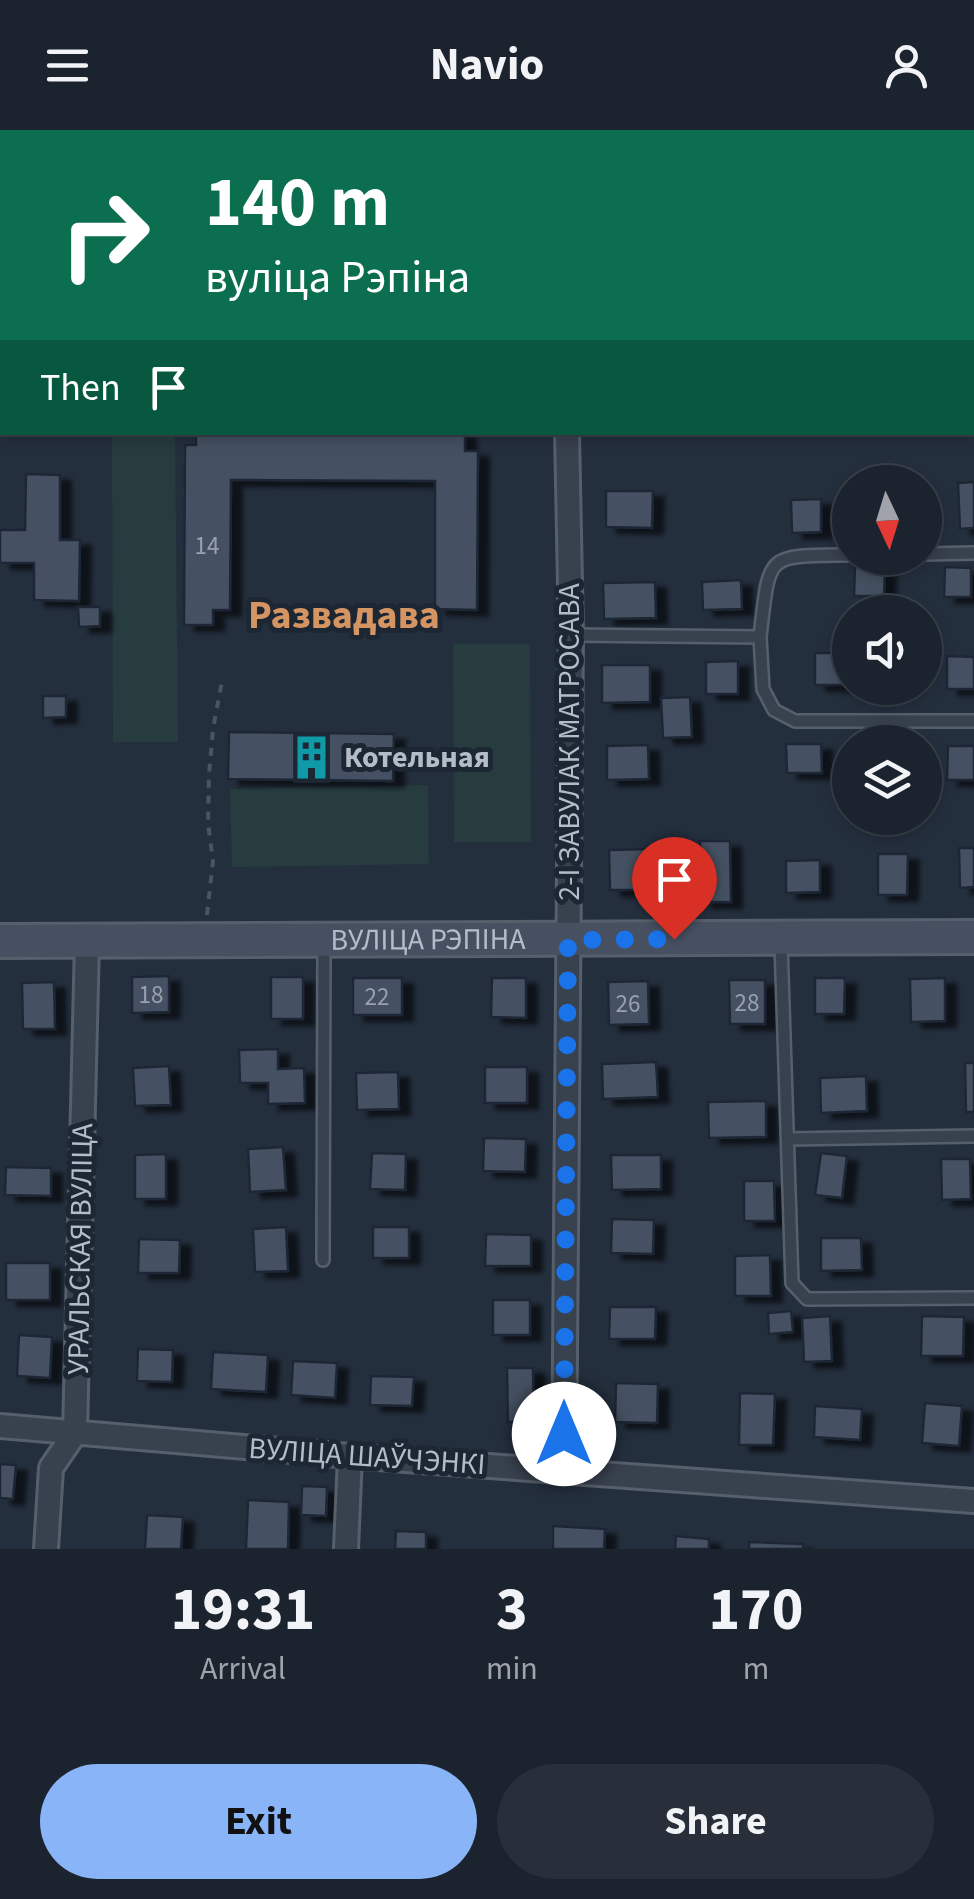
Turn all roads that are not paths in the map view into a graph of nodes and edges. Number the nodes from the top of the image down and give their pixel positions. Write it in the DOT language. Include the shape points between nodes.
graph roads {
  1 [pos="567,435"];
  2 [pos="974,553"];
  3 [pos="942,554"];
  4 [pos="832,555"];
  5 [pos="571,635"];
  6 [pos="760,637"];
  7 [pos="974,721"];
  8 [pos="974,937"];
  9 [pos="780,938"];
  10 [pos="568,940"];
  11 [pos="0,941"];
  12 [pos="324,941"];
  13 [pos="87,942"];
  14 [pos="974,1136"];
  15 [pos="788,1139"];
  16 [pos="323,1260"];
  17 [pos="974,1298"];
  18 [pos="0,1426"];
  19 [pos="76,1433"];
  20 [pos="350,1456"];
  21 [pos="564,1472"];
  22 [pos="974,1502"];
  23 [pos="46,1549"];
  24 [pos="346,1549"];
  1 -- 5 [label="street, 2-І ЗАВУЛАК МАТРОСАВА"];
  2 -- 3 [label="lane"];
  4 -- 6 [label="lane" via="775,562"];
  5 -- 6 [label="lane"];
  5 -- 10 [label="street, 2-І ЗАВУЛАК МАТРОСАВА"];
  6 -- 7 [label="lane" via="764,689 774,710 794,721"];
  8 -- 9 [label="street, ВУЛІЦА РЭПІНА"];
  9 -- 10 [label="street, ВУЛІЦА РЭПІНА"];
  9 -- 15 [label="lane"];
  10 -- 12 [label="street, ВУЛІЦА РЭПІНА"];
  10 -- 21 [label="street, 2-І ЗАВУЛАК МАТРОСАВА"];
  11 -- 13 [label="street, ВУЛІЦА РЭПІНА"];
  12 -- 13 [label="street, ВУЛІЦА РЭПІНА"];
  12 -- 16 [label="lane"];
  13 -- 19 [label="street, УРАЛЬСКАЯ ВУЛІЦА"];
  14 -- 15 [label="lane"];
  15 -- 17 [label="lane" via="792,1283 807,1298"];
  18 -- 19 [label="street, ВУЛІЦА ШАЎЧЭНКІ"];
  19 -- 20 [label="street, ВУЛІЦА ШАЎЧЭНКІ"];
  19 -- 23 [label="street, УРАЛЬСКАЯ ВУЛІЦА" via="51,1468"];
  20 -- 21 [label="street, ВУЛІЦА ШАЎЧЭНКІ"];
  20 -- 24 [label="street"];
  21 -- 22 [label="street, ВУЛІЦА ШАЎЧЭНКІ"];
}
